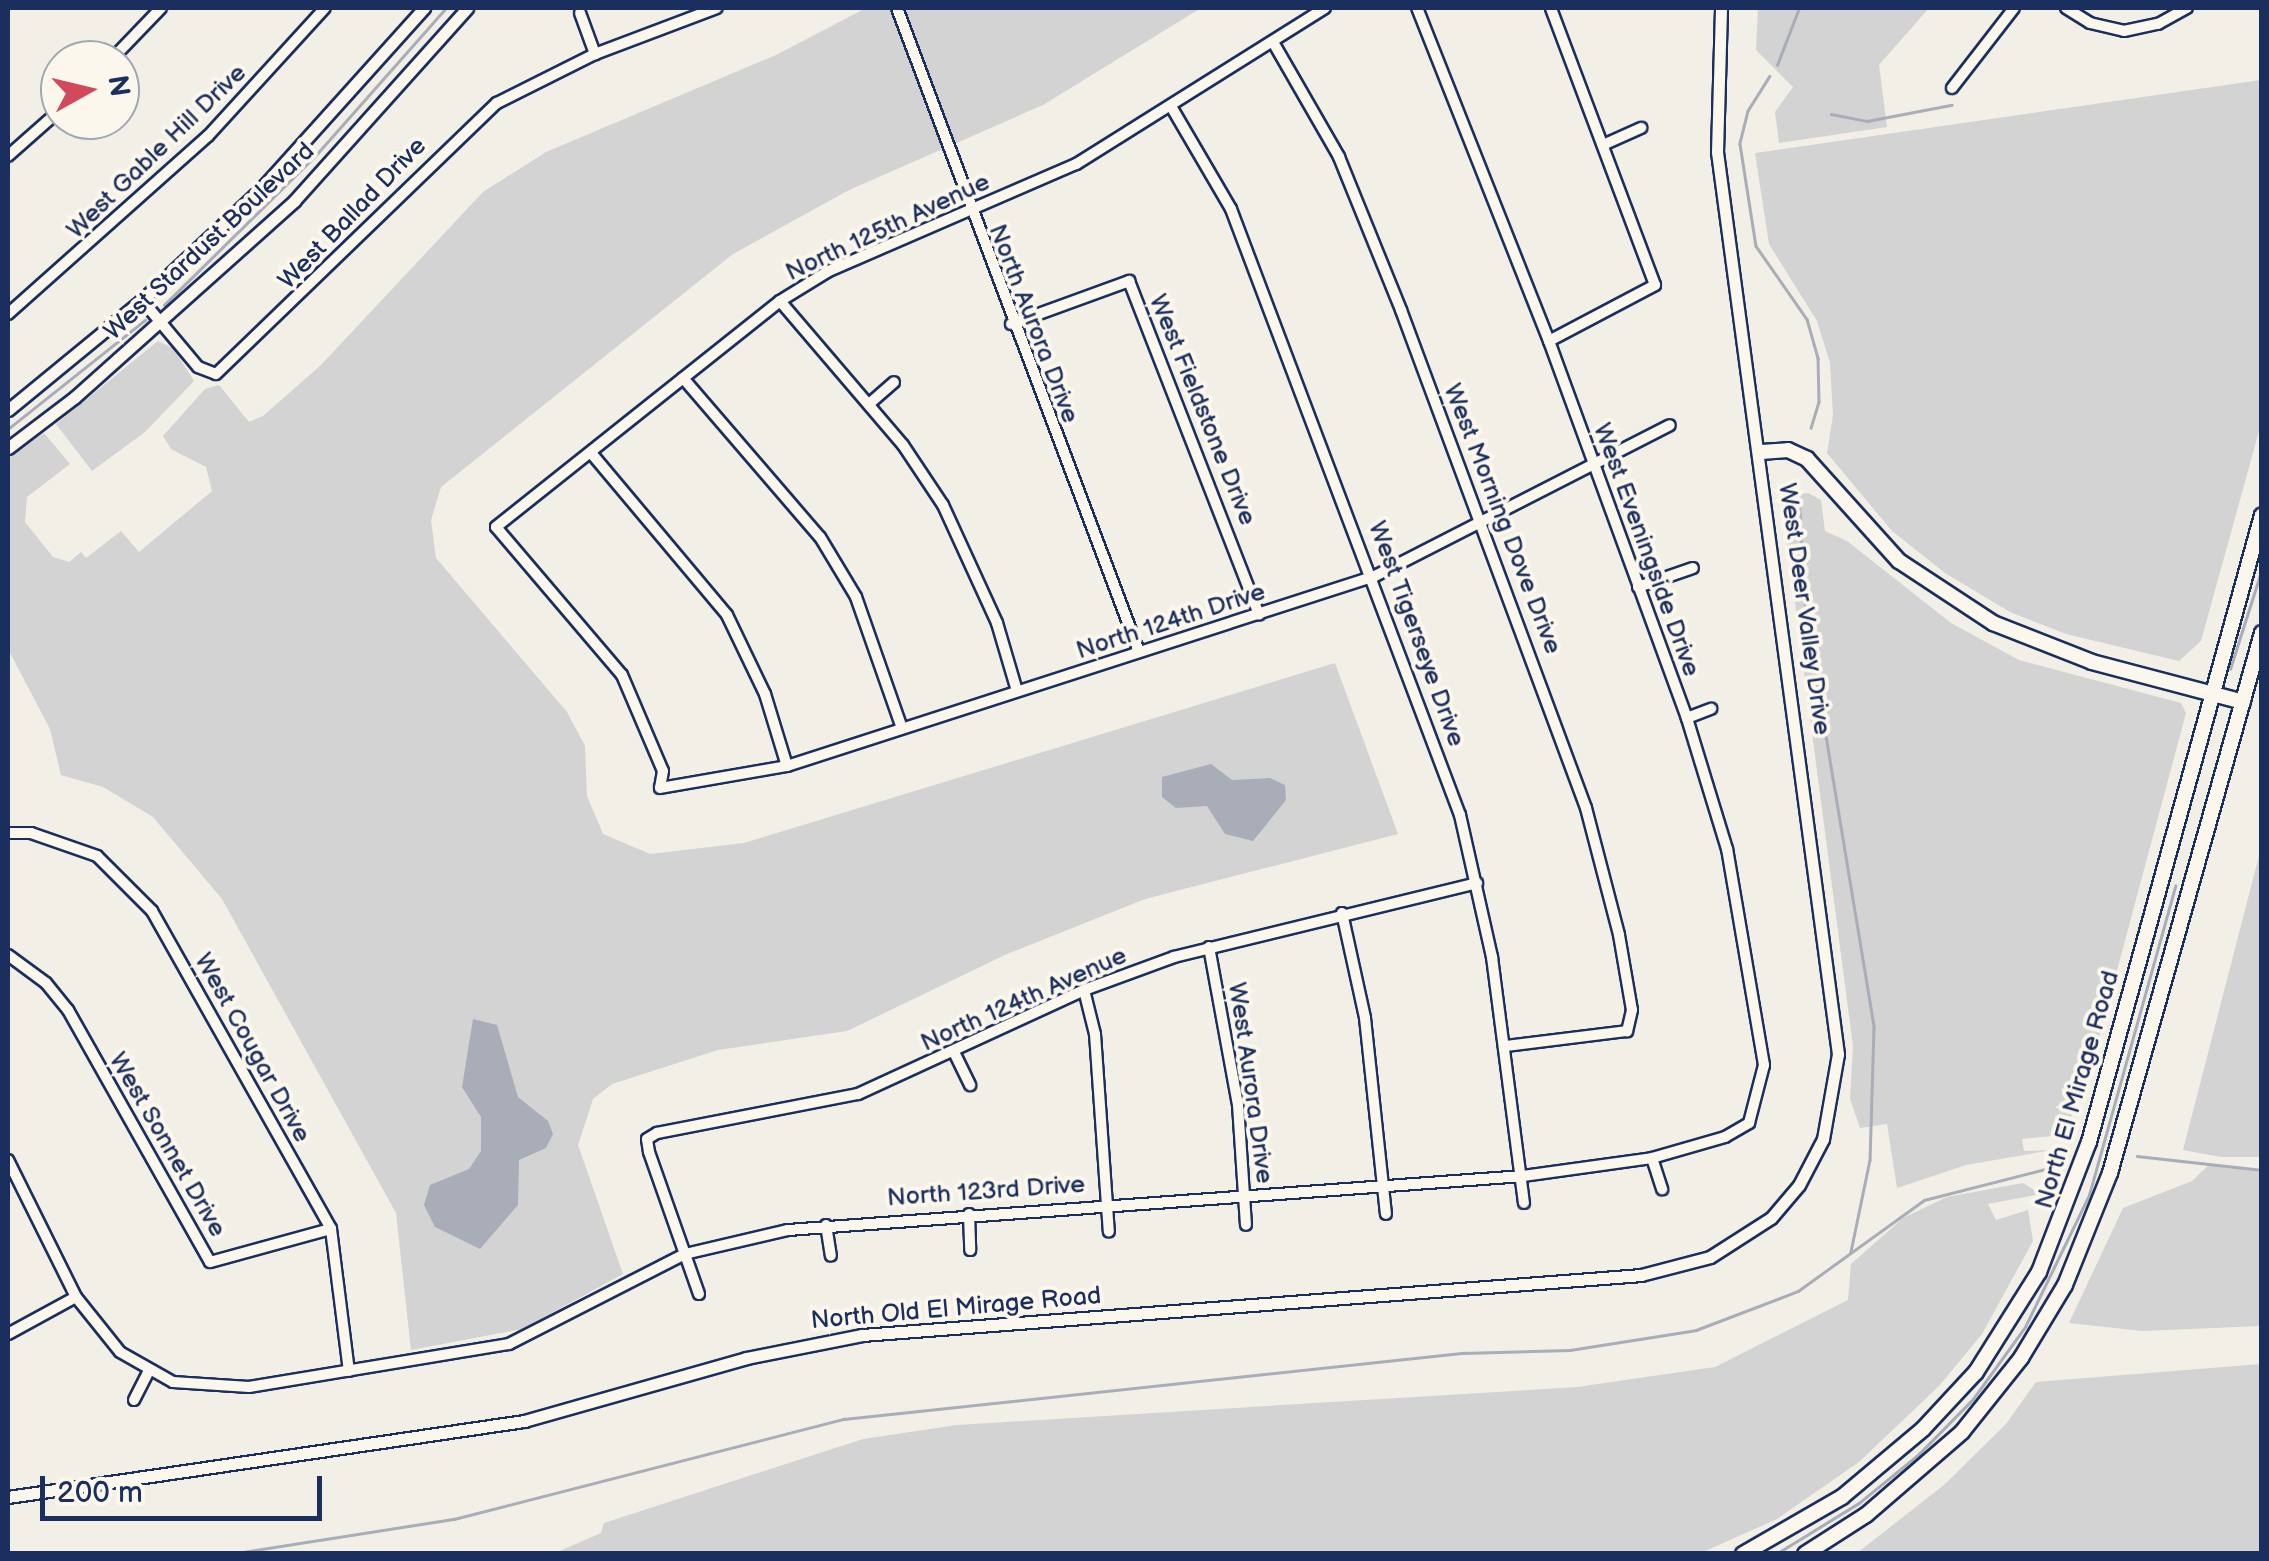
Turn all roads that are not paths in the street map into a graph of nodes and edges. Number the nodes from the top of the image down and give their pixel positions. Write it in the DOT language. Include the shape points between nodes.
graph roads {
  1 [pos="161,8"];
  2 [pos="325,8"];
  3 [pos="424,8"];
  4 [pos="467,8"];
  5 [pos="717,8"];
  6 [pos="897,8"];
  7 [pos="1324,8"];
  8 [pos="1417,8"];
  9 [pos="1551,8"];
  10 [pos="1721,8"];
  11 [pos="2014,8"];
  12 [pos="2066,8"];
  13 [pos="2187,8"];
  14 [pos="580,13"];
  15 [pos="131,40"];
  16 [pos="1273,42"];
  17 [pos="596,54"];
  18 [pos="1952,88"];
  19 [pos="1172,108"];
  20 [pos="40,128"];
  21 [pos="1640,128"];
  22 [pos="1603,145"];
  23 [pos="8,156"];
  24 [pos="968,210"];
  25 [pos="142,300"];
  26 [pos="780,301"];
  27 [pos="8,314"];
  28 [pos="160,322"];
  29 [pos="1011,324"];
  30 [pos="1549,340"];
  31 [pos="683,378"];
  32 [pos="894,382"];
  33 [pos="869,404"];
  34 [pos="8,410"];
  35 [pos="1670,426"];
  36 [pos="8,448"];
  37 [pos="1760,452"];
  38 [pos="592,454"];
  39 [pos="1594,466"];
  40 [pos="2262,515"];
  41 [pos="1483,522"];
  42 [pos="1692,568"];
  43 [pos="1375,576"];
  44 [pos="1638,587"];
  45 [pos="1259,615"];
  46 [pos="2262,633"];
  47 [pos="1139,652"];
  48 [pos="1017,692"];
  49 [pos="2211,694"];
  50 [pos="2243,702"];
  51 [pos="1711,709"];
  52 [pos="1687,718"];
  53 [pos="902,728"];
  54 [pos="787,766"];
  55 [pos="660,788"];
  56 [pos="8,832"];
  57 [pos="1477,883"];
  58 [pos="1342,913"];
  59 [pos="1208,948"];
  60 [pos="8,956"];
  61 [pos="1084,990"];
  62 [pos="1506,1046"];
  63 [pos="954,1052"];
  64 [pos="970,1085"];
  65 [pos="1749,1123"];
  66 [pos="1652,1158"];
  67 [pos="8,1160"];
  68 [pos="1523,1176"];
  69 [pos="1384,1184"];
  70 [pos="1662,1189"];
  71 [pos="1245,1194"];
  72 [pos="1107,1203"];
  73 [pos="1524,1204"];
  74 [pos="1783,1205"];
  75 [pos="968,1214"];
  76 [pos="1386,1214"];
  77 [pos="1246,1224"];
  78 [pos="826,1226"];
  79 [pos="331,1229"];
  80 [pos="1109,1232"];
  81 [pos="970,1250"];
  82 [pos="685,1254"];
  83 [pos="831,1256"];
  84 [pos="699,1294"];
  85 [pos="76,1297"];
  86 [pos="8,1334"];
  87 [pos="348,1371"];
  88 [pos="148,1372"];
  89 [pos="134,1400"];
  90 [pos="8,1497"];
  91 [pos="1743,1554"];
  92 [pos="1805,1554"];
  1 -- 15 [label="street"];
  2 -- 27 [label="street, West Gable Hill Drive" via="208,136"];
  3 -- 25 [label="street, West Stardust Boulevard" via="261,189"];
  4 -- 28 [label="street, West Stardust Boulevard" via="294,201"];
  5 -- 17 [label="street, West Ballad Drive"];
  6 -- 24 [label="street, North Aurora Drive" via="922,63"];
  7 -- 16 [label="street, North 125th Avenue"];
  8 -- 30 [label="street, West Eveningside Drive"];
  9 -- 22 [label="street"];
  10 -- 37 [label="street, West Deer Valley Drive" via="1714,124"];
  11 -- 18 [label="street"];
  12 -- 13 [label="street" via="2090,24 2124,31 2158,24"];
  14 -- 17 [label="street"];
  16 -- 19 [label="street, North 125th Avenue"];
  16 -- 41 [label="street, West Morning Dove Drive" via="1339,157"];
  17 -- 28 [label="street, West Ballad Drive" via="512,95 464,130 352,248 216,374 198,368"];
  19 -- 24 [label="street, North 125th Avenue" via="1076,164"];
  19 -- 43 [label="street, West Tigerseye Drive" via="1230,209"];
  20 -- 23 [label="street"];
  21 -- 22 [label="street"];
  22 -- 30 [label="street" via="1656,285"];
  24 -- 26 [label="street, North 125th Avenue" via="827,272"];
  24 -- 29 [label="street, North Aurora Drive"];
  25 -- 28 [label="street"];
  25 -- 34 [label="street, West Stardust Boulevard"];
  26 -- 31 [label="street, North 125th Avenue"];
  26 -- 33 [label="street"];
  28 -- 36 [label="street, West Stardust Boulevard"];
  29 -- 45 [label="street, West Fieldstone Drive" via="1130,281"];
  29 -- 47 [label="street, North Aurora Drive"];
  30 -- 39 [label="street, West Eveningside Drive"];
  31 -- 38 [label="street, North 125th Avenue"];
  31 -- 53 [label="street" via="820,536 856,597"];
  32 -- 33 [label="street"];
  33 -- 48 [label="street" via="913,460 966,549"];
  35 -- 39 [label="street, North 124th Drive"];
  37 -- 49 [label="main road" via="1788,450 1808,459 1898,561 1993,624 2079,658"];
  37 -- 74 [label="street, West Deer Valley Drive" via="1838,1054 1830,1122"];
  38 -- 54 [label="street" via="726,615 765,694"];
  38 -- 55 [label="street, North 125th Avenue" via="496,527 622,675 663,770"];
  39 -- 41 [label="street, North 124th Drive"];
  39 -- 44 [label="street, West Eveningside Drive"];
  40 -- 49 [label="main road, North El Mirage Road"];
  41 -- 43 [label="street, North 124th Drive"];
  41 -- 62 [label="street, West Morning Dove Drive" via="1586,808 1632,1010 1628,1030"];
  42 -- 44 [label="street"];
  43 -- 45 [label="street, North 124th Drive"];
  43 -- 57 [label="street, West Tigerseye Drive" via="1460,815"];
  44 -- 52 [label="street, West Eveningside Drive"];
  45 -- 47 [label="street, North 124th Drive"];
  46 -- 50 [label="main road, North El Mirage Road"];
  47 -- 48 [label="street, North 124th Drive"];
  48 -- 53 [label="street, North 124th Drive"];
  49 -- 50 [label="main road"];
  49 -- 91 [label="main road, North El Mirage Road" via="2075,1189 2022,1302 1952,1400 1862,1483"];
  50 -- 92 [label="main road, North El Mirage Road" via="2110,1173 2065,1285 1996,1392 1900,1488"];
  51 -- 52 [label="street"];
  52 -- 65 [label="street, West Eveningside Drive" via="1744,923 1764,1065"];
  53 -- 54 [label="street, North 124th Drive"];
  54 -- 55 [label="street, North 124th Drive"];
  56 -- 79 [label="street, West Cougar Drive" via="46,837 97,856 152,911"];
  57 -- 58 [label="street, North 124th Avenue"];
  57 -- 62 [label="street, West Tigerseye Drive"];
  58 -- 59 [label="street, North 124th Avenue"];
  58 -- 69 [label="street" via="1365,1018"];
  59 -- 61 [label="street, North 124th Avenue"];
  59 -- 71 [label="street, West Aurora Drive" via="1233,1068"];
  60 -- 79 [label="street, West Sonnet Drive" via="68,1010 210,1262"];
  61 -- 63 [label="street, North 124th Avenue"];
  61 -- 72 [label="street" via="1096,1034"];
  62 -- 68 [label="street, West Tigerseye Drive"];
  63 -- 64 [label="street"];
  63 -- 82 [label="street, North 124th Avenue" via="858,1094 700,1121 648,1138"];
  65 -- 66 [label="street, North 123rd Drive" via="1726,1137"];
  66 -- 68 [label="street, North 123rd Drive"];
  66 -- 70 [label="street"];
  67 -- 85 [label="street"];
  68 -- 69 [label="street, North 123rd Drive"];
  68 -- 73 [label="street, West Tigerseye Drive"];
  69 -- 71 [label="street, North 123rd Drive"];
  69 -- 76 [label="street"];
  71 -- 72 [label="street, North 123rd Drive"];
  71 -- 77 [label="street, West Aurora Drive"];
  72 -- 75 [label="street, North 123rd Drive"];
  72 -- 80 [label="street"];
  74 -- 90 [label="street, North Old El Mirage Road" via="1722,1252 1641,1275 862,1335 746,1358 524,1421"];
  75 -- 78 [label="street, North 123rd Drive"];
  75 -- 81 [label="street"];
  78 -- 82 [label="street, North 123rd Drive"];
  78 -- 83 [label="street"];
  79 -- 87 [label="street, West Cougar Drive"];
  82 -- 84 [label="street"];
  82 -- 87 [label="street, North 123rd Drive" via="520,1340"];
  85 -- 86 [label="street"];
  85 -- 88 [label="street" via="120,1352"];
  87 -- 88 [label="street, North 123rd Drive" via="249,1387 203,1387"];
  88 -- 89 [label="street"];
}
